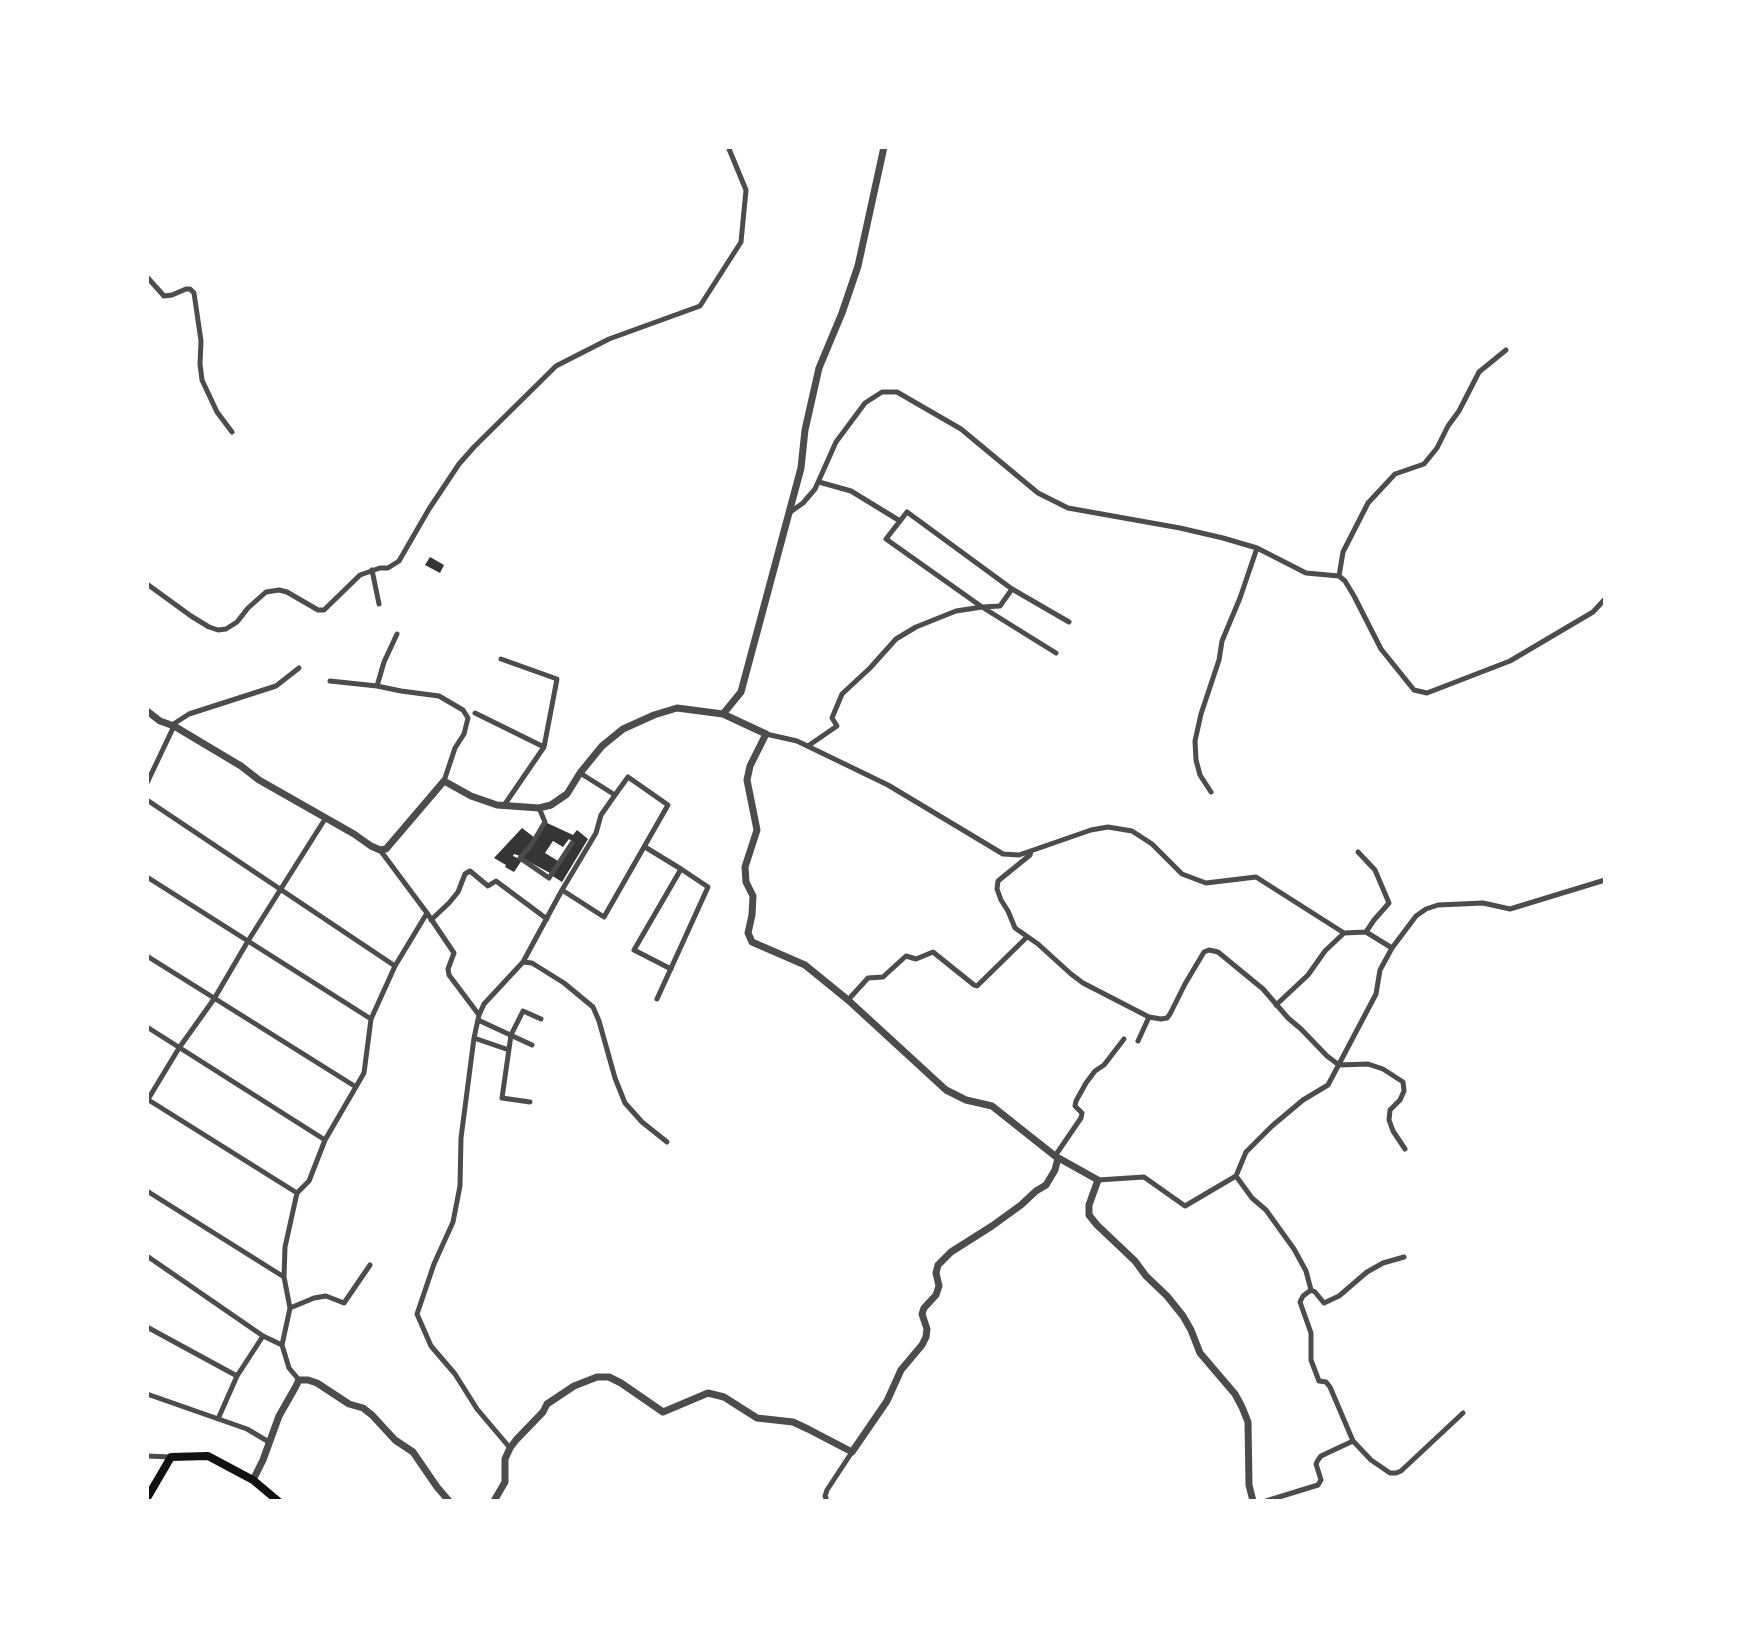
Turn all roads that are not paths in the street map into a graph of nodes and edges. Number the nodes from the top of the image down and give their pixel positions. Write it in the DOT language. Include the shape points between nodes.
graph roads {
  1 [pos="731,147"];
  2 [pos="884,147"];
  3 [pos="147,277"];
  4 [pos="1506,351"];
  5 [pos="232,432"];
  6 [pos="819,482"];
  7 [pos="789,513"];
  8 [pos="900,521"];
  9 [pos="1258,548"];
  10 [pos="372,570"];
  11 [pos="1339,576"];
  12 [pos="147,584"];
  13 [pos="1012,589"];
  14 [pos="1605,599"];
  15 [pos="379,604"];
  16 [pos="982,607"];
  17 [pos="1069,622"];
  18 [pos="397,634"];
  19 [pos="1056,653"];
  20 [pos="501,659"];
  21 [pos="299,668"];
  22 [pos="330,681"];
  23 [pos="377,686"];
  24 [pos="147,711"];
  25 [pos="475,713"];
  26 [pos="723,714"];
  27 [pos="173,726"];
  28 [pos="766,734"];
  29 [pos="808,746"];
  30 [pos="544,747"];
  31 [pos="580,772"];
  32 [pos="444,781"];
  33 [pos="147,783"];
  34 [pos="1211,792"];
  35 [pos="615,795"];
  36 [pos="147,800"];
  37 [pos="505,804"];
  38 [pos="540,808"];
  39 [pos="325,819"];
  40 [pos="572,842"];
  41 [pos="645,847"];
  42 [pos="380,850"];
  43 [pos="1031,851"];
  44 [pos="1358,852"];
  45 [pos="681,869"];
  46 [pos="147,877"];
  47 [pos="550,878"];
  48 [pos="1605,880"];
  49 [pos="562,889"];
  50 [pos="281,890"];
  51 [pos="427,913"];
  52 [pos="431,919"];
  53 [pos="547,919"];
  54 [pos="1366,932"];
  55 [pos="1344,933"];
  56 [pos="1027,937"];
  57 [pos="248,941"];
  58 [pos="1392,948"];
  59 [pos="147,956"];
  60 [pos="523,962"];
  61 [pos="395,966"];
  62 [pos="671,969"];
  63 [pos="214,999"];
  64 [pos="657,999"];
  65 [pos="848,1000"];
  66 [pos="1276,1005"];
  67 [pos="479,1017"];
  68 [pos="1149,1017"];
  69 [pos="371,1019"];
  70 [pos="541,1019"];
  71 [pos="147,1027"];
  72 [pos="511,1035"];
  73 [pos="474,1038"];
  74 [pos="1124,1039"];
  75 [pos="1138,1041"];
  76 [pos="532,1045"];
  77 [pos="179,1048"];
  78 [pos="509,1050"];
  79 [pos="1339,1065"];
  80 [pos="356,1087"];
  81 [pos="147,1100"];
  82 [pos="530,1102"];
  83 [pos="325,1140"];
  84 [pos="667,1142"];
  85 [pos="1405,1149"];
  86 [pos="1057,1157"];
  87 [pos="1236,1176"];
  88 [pos="1098,1180"];
  89 [pos="147,1191"];
  90 [pos="297,1193"];
  91 [pos="147,1256"];
  92 [pos="1404,1257"];
  93 [pos="370,1265"];
  94 [pos="284,1277"];
  95 [pos="1311,1290"];
  96 [pos="290,1308"];
  97 [pos="147,1328"];
  98 [pos="263,1336"];
  99 [pos="282,1345"];
  100 [pos="237,1376"];
  101 [pos="299,1381"];
  102 [pos="147,1394"];
  103 [pos="1463,1413"];
  104 [pos="218,1419"];
  105 [pos="1353,1441"];
  106 [pos="270,1442"];
  107 [pos="510,1448"];
  108 [pos="852,1452"];
  109 [pos="147,1456"];
  110 [pos="171,1457"];
  111 [pos="253,1480"];
  112 [pos="147,1498"];
  113 [pos="278,1501"];
  114 [pos="449,1501"];
  115 [pos="494,1501"];
  116 [pos="827,1501"];
  117 [pos="1253,1501"];
  118 [pos="1266,1501"];
  1 -- 10 [label="street" via="746,190 741,242 700,306 609,339 556,366 459,464 399,561"];
  2 -- 7 [label="street" via="858,267 819,368"];
  3 -- 5 [label="street" via="164,296 186,289 194,293 202,380"];
  4 -- 11 [label="street" via="1479,372 1424,464 1395,474 1368,503 1343,552"];
  6 -- 7 [label="street"];
  6 -- 8 [label="street" via="851,491"];
  6 -- 9 [label="street" via="836,442 865,403 882,392 897,392 961,429 1038,494 1068,508 1180,528"];
  7 -- 26 [label="street" via="741,692"];
  8 -- 13 [label="street" via="907,512"];
  8 -- 16 [label="street" via="886,539"];
  9 -- 11 [label="street" via="1306,573"];
  9 -- 34 [label="street" via="1222,641 1195,741 1200,775"];
  10 -- 12 [label="street" via="360,575 324,610 287,592 272,591 258,598 237,622 218,630"];
  10 -- 15 [label="street"];
  11 -- 14 [label="street" via="1381,649 1414,691 1427,693 1510,661 1593,612"];
  13 -- 16 [label="street" via="1000,606"];
  13 -- 17 [label="street"];
  16 -- 19 [label="street"];
  16 -- 29 [label="street" via="956,611 896,639 842,694 832,718 837,726"];
  18 -- 23 [label="street"];
  20 -- 30 [label="street" via="557,679"];
  21 -- 27 [label="street" via="275,686 189,714"];
  22 -- 23 [label="street"];
  23 -- 32 [label="street" via="439,696 463,710 468,718 464,734"];
  24 -- 27 [label="street"];
  25 -- 30 [label="street"];
  26 -- 28 [label="street"];
  26 -- 31 [label="street" via="677,708 654,715 623,729"];
  27 -- 33 [label="street"];
  27 -- 39 [label="street"];
  28 -- 29 [label="street"];
  28 -- 65 [label="street" via="747,780 757,830 745,867 753,895 748,933 752,942 805,965"];
  29 -- 43 [label="street" via="888,785 1003,854"];
  30 -- 37 [label="street"];
  31 -- 35 [label="street"];
  31 -- 38 [label="street" via="567,794"];
  32 -- 38 [label="street" via="497,805"];
  32 -- 42 [label="street" via="386,849"];
  35 -- 41 [label="street" via="628,777 668,805"];
  35 -- 49 [label="street"];
  36 -- 50 [label="street"];
  38 -- 47 [label="street" via="545,822 518,857"];
  39 -- 42 [label="street"];
  39 -- 50 [label="street"];
  40 -- 47 [label="street"];
  41 -- 45 [label="street"];
  41 -- 49 [label="street" via="604,917"];
  42 -- 51 [label="street"];
  43 -- 55 [label="street" via="1091,830 1132,831 1182,874 1206,883 1256,877"];
  43 -- 56 [label="street" via="998,881 997,890 1015,928"];
  44 -- 54 [label="street" via="1375,870 1389,903"];
  45 -- 62 [label="street" via="708,887"];
  45 -- 62 [label="street" via="634,950"];
  46 -- 57 [label="street"];
  47 -- 49 [label="street"];
  48 -- 58 [label="street" via="1510,909 1438,905 1416,916"];
  49 -- 53 [label="street"];
  50 -- 57 [label="street"];
  50 -- 61 [label="street"];
  51 -- 52 [label="street"];
  51 -- 61 [label="street"];
  52 -- 53 [label="street" via="458,892 470,871 488,886 496,881"];
  52 -- 67 [label="street" via="454,953 449,975"];
  53 -- 60 [label="street"];
  54 -- 55 [label="street"];
  54 -- 58 [label="street"];
  55 -- 66 [label="street"];
  56 -- 65 [label="street" via="977,986 933,952 916,959 906,956 883,977 868,978"];
  56 -- 68 [label="street" via="1083,983"];
  57 -- 63 [label="street"];
  57 -- 69 [label="street"];
  58 -- 79 [label="street" via="1380,970 1376,994"];
  59 -- 63 [label="street"];
  60 -- 67 [label="street" via="484,1004"];
  60 -- 84 [label="street" via="554,977 593,1007 625,1103"];
  61 -- 69 [label="street"];
  62 -- 64 [label="street"];
  63 -- 77 [label="street"];
  63 -- 80 [label="street"];
  65 -- 86 [label="street" via="946,1090 992,1106"];
  66 -- 68 [label="street" via="1263,989 1209,950 1167,1018"];
  66 -- 79 [label="street"];
  67 -- 72 [label="street"];
  67 -- 73 [label="street"];
  68 -- 75 [label="street"];
  69 -- 80 [label="street" via="364,1073"];
  70 -- 72 [label="street" via="523,1011"];
  71 -- 77 [label="street"];
  72 -- 76 [label="street"];
  72 -- 78 [label="street"];
  73 -- 78 [label="street"];
  73 -- 107 [label="street" via="453,1222 417,1314 431,1346"];
  74 -- 86 [label="street" via="1086,1083 1075,1105 1082,1118"];
  77 -- 81 [label="street"];
  77 -- 83 [label="street"];
  78 -- 82 [label="street" via="502,1098"];
  79 -- 85 [label="street" via="1368,1064 1403,1082 1404,1091 1390,1110 1389,1120"];
  79 -- 87 [label="street" via="1328,1085 1303,1100 1246,1152"];
  80 -- 83 [label="street"];
  81 -- 90 [label="street"];
  83 -- 90 [label="street" via="309,1181"];
  86 -- 88 [label="street"];
  86 -- 108 [label="street" via="1046,1185 938,1265 939,1286 922,1314 926,1337"];
  87 -- 88 [label="street" via="1185,1206 1144,1177"];
  87 -- 95 [label="street" via="1294,1249"];
  88 -- 117 [label="street" via="1089,1215 1183,1316 1200,1353 1242,1407 1248,1422"];
  89 -- 94 [label="street"];
  90 -- 94 [label="street" via="285,1247"];
  91 -- 98 [label="street"];
  92 -- 95 [label="street" via="1367,1272 1324,1303"];
  93 -- 96 [label="street" via="344,1303 326,1296"];
  94 -- 96 [label="street"];
  95 -- 105 [label="street" via="1300,1302 1311,1333 1311,1360 1319,1381 1330,1387"];
  96 -- 99 [label="street"];
  97 -- 100 [label="street"];
  98 -- 99 [label="street"];
  98 -- 100 [label="street"];
  99 -- 101 [label="street"];
  100 -- 104 [label="street"];
  101 -- 106 [label="street"];
  101 -- 114 [label="street" via="317,1383 372,1415 413,1452"];
  102 -- 104 [label="street"];
  103 -- 105 [label="street" via="1396,1473 1371,1460"];
  104 -- 106 [label="street"];
  105 -- 118 [label="street" via="1321,1456 1316,1464 1318,1485"];
  106 -- 111 [label="street"];
  107 -- 108 [label="street" via="547,1404 574,1386 609,1377 663,1412 708,1393 724,1397 757,1419 793,1422"];
  107 -- 115 [label="street" via="505,1482"];
  108 -- 116 [label="street" via="827,1490"];
  109 -- 110 [label="street"];
  110 -- 111 [label="main road" via="208,1456"];
  110 -- 112 [label="main road"];
  111 -- 113 [label="main road"];
}
